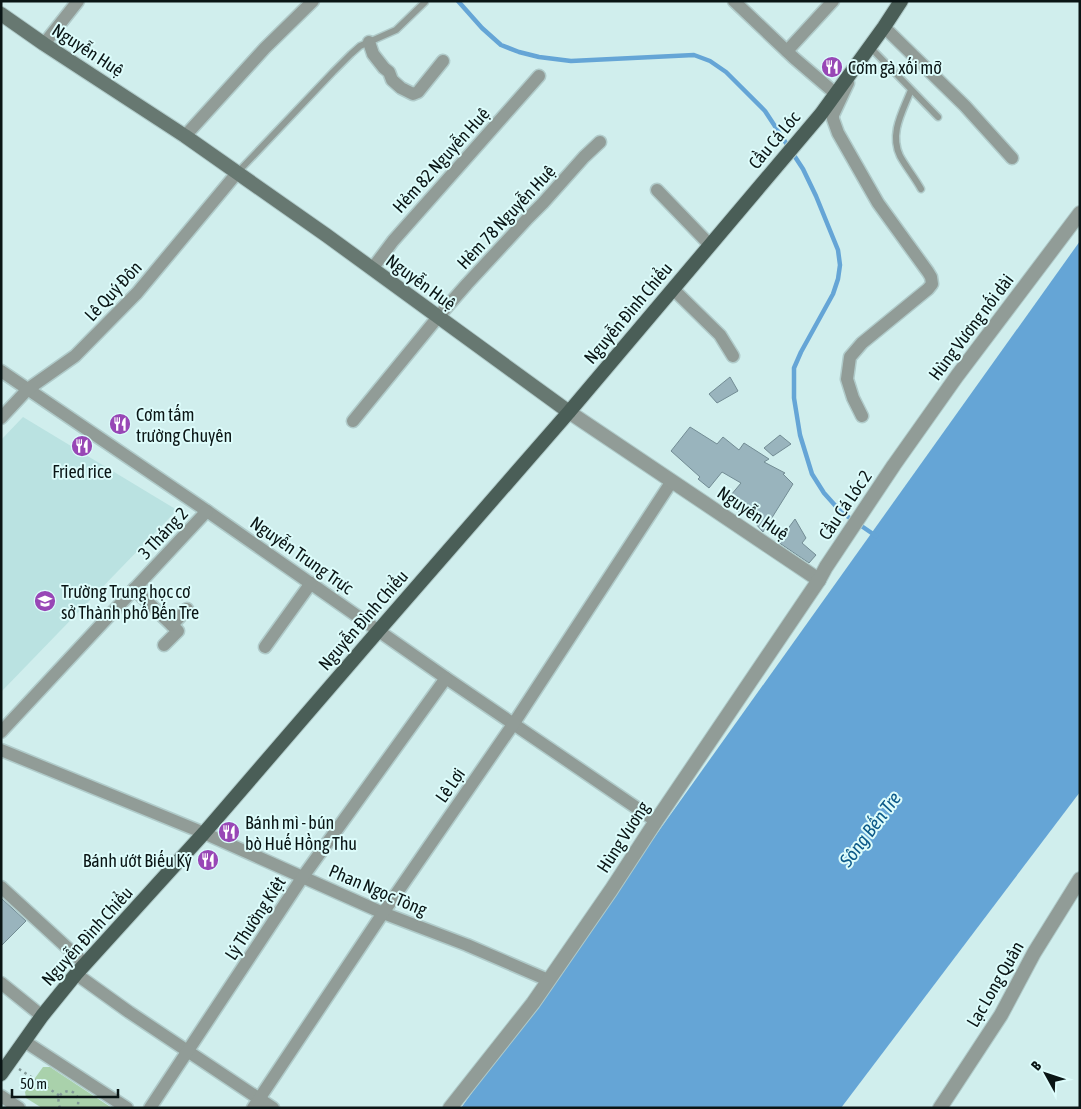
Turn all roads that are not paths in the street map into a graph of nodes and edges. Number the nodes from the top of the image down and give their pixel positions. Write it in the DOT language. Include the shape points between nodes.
graph roads {
  1 [pos="78,1"];
  2 [pos="313,1"];
  3 [pos="734,1"];
  4 [pos="833,1"];
  5 [pos="901,1"];
  6 [pos="425,2"];
  7 [pos="1,14"];
  8 [pos="884,27"];
  9 [pos="368,42"];
  10 [pos="44,44"];
  11 [pos="870,47"];
  12 [pos="787,52"];
  13 [pos="443,61"];
  14 [pos="853,70"];
  15 [pos="539,76"];
  16 [pos="912,90"];
  17 [pos="836,94"];
  18 [pos="827,116"];
  19 [pos="938,117"];
  20 [pos="185,136"];
  21 [pos="600,142"];
  22 [pos="1012,158"];
  23 [pos="237,173"];
  24 [pos="922,189"];
  25 [pos="657,190"];
  26 [pos="756,190"];
  27 [pos="1080,213"];
  28 [pos="710,245"];
  29 [pos="372,269"];
  30 [pos="673,289"];
  31 [pos="438,317"];
  32 [pos="733,356"];
  33 [pos="1,372"];
  34 [pos="28,389"];
  35 [pos="569,412"];
  36 [pos="862,416"];
  37 [pos="1,418"];
  38 [pos="353,421"];
  39 [pos="894,465"];
  40 [pos="672,481"];
  41 [pos="207,510"];
  42 [pos="819,580"];
  43 [pos="311,583"];
  44 [pos="134,589"];
  45 [pos="187,609"];
  46 [pos="172,625"];
  47 [pos="379,630"];
  48 [pos="164,645"];
  49 [pos="265,647"];
  50 [pos="446,678"];
  51 [pos="514,723"];
  52 [pos="1,732"];
  53 [pos="1,750"];
  54 [pos="656,821"];
  55 [pos="204,833"];
  56 [pos="302,878"];
  57 [pos="1078,885"];
  58 [pos="1,887"];
  59 [pos="384,913"];
  60 [pos="80,969"];
  61 [pos="548,980"];
  62 [pos="1,983"];
  63 [pos="42,1016"];
  64 [pos="24,1041"];
  65 [pos="188,1051"];
  66 [pos="5,1068"];
  67 [pos="1,1096"];
  68 [pos="257,1103"];
  69 [pos="124,1107"];
  70 [pos="19,1108"];
  71 [pos="150,1108"];
  72 [pos="273,1108"];
  73 [pos="450,1108"];
  74 [pos="940,1108"];
  1 -- 10 [label="street"];
  2 -- 20 [label="street"];
  3 -- 12 [label="street"];
  4 -- 12 [label="street"];
  5 -- 8 [label="main road"];
  6 -- 9 [label="lane" via="396,30"];
  7 -- 10 [label="main road, Nguyễn Huệ"];
  8 -- 11 [label="main road"];
  8 -- 22 [label="street"];
  9 -- 13 [label="street" via="392,80 413,94"];
  9 -- 23 [label="lane" via="333,72"];
  10 -- 20 [label="main road, Nguyễn Huệ"];
  11 -- 14 [label="main road"];
  11 -- 16 [label="lane"];
  12 -- 17 [label="street"];
  14 -- 17 [label="main road"];
  14 -- 18 [label="street" via="834,115"];
  15 -- 29 [label="street, Hẻm 82 Nguyễn Huệ"];
  16 -- 19 [label="lane"];
  16 -- 24 [label="lane" via="895,135 900,156"];
  17 -- 18 [label="main road"];
  18 -- 26 [label="main road, Cầu Cá Lóc"];
  18 -- 36 [label="street" via="878,203 928,272 932,284 850,357 847,379"];
  20 -- 23 [label="main road, Nguyễn Huệ"];
  21 -- 31 [label="street, Hẻm 78 Nguyễn Huệ"];
  23 -- 29 [label="main road, Nguyễn Huệ"];
  23 -- 34 [label="street, Lê Quý Đôn" via="137,293 75,356"];
  25 -- 28 [label="street"];
  26 -- 28 [label="main road, Nguyễn Đình Chiểu"];
  27 -- 39 [label="street, Hùng Vương nối dài" via="956,376"];
  28 -- 30 [label="main road, Nguyễn Đình Chiểu"];
  29 -- 31 [label="main road, Nguyễn Huệ"];
  30 -- 32 [label="street" via="720,335"];
  30 -- 35 [label="main road, Nguyễn Đình Chiểu"];
  31 -- 35 [label="main road, Nguyễn Huệ"];
  31 -- 38 [label="street, Hẻm 78 Nguyễn Huệ"];
  33 -- 34 [label="street, Nguyễn Trung Trực"];
  34 -- 37 [label="street, Lê Quý Đôn"];
  34 -- 41 [label="street, Nguyễn Trung Trực"];
  35 -- 40 [label="street, Nguyễn Huệ"];
  35 -- 47 [label="main road, Nguyễn Đình Chiểu"];
  39 -- 42 [label="street, Cầu Cá Lóc 2"];
  40 -- 42 [label="street, Nguyễn Huệ"];
  40 -- 51 [label="street, Lê Lợi"];
  41 -- 43 [label="street, Nguyễn Trung Trực"];
  41 -- 44 [label="street, 3 Tháng 2"];
  42 -- 54 [label="street, Hùng Vương"];
  43 -- 47 [label="street, Nguyễn Trung Trực"];
  43 -- 49 [label="street"];
  44 -- 46 [label="street"];
  44 -- 52 [label="street, 3 Tháng 2"];
  45 -- 46 [label="street"];
  46 -- 48 [label="street" via="178,631"];
  47 -- 50 [label="street, Nguyễn Trung Trực"];
  47 -- 55 [label="main road, Nguyễn Đình Chiểu"];
  50 -- 51 [label="street, Nguyễn Trung Trực"];
  50 -- 56 [label="street, Lý Thường Kiệt"];
  51 -- 54 [label="street, Nguyễn Trung Trực"];
  51 -- 59 [label="street, Lê Lợi"];
  53 -- 55 [label="street, Phan Ngọc Tòng"];
  54 -- 61 [label="street, Hùng Vương"];
  55 -- 56 [label="street, Phan Ngọc Tòng"];
  55 -- 60 [label="main road, Nguyễn Đình Chiểu"];
  56 -- 59 [label="street, Phan Ngọc Tòng"];
  56 -- 65 [label="street, Lý Thường Kiệt"];
  57 -- 74 [label="street, Lạc Long Quân"];
  58 -- 60 [label="street"];
  59 -- 61 [label="street, Phan Ngọc Tòng"];
  59 -- 68 [label="street, Lê Lợi"];
  60 -- 63 [label="main road, Nguyễn Đình Chiểu"];
  60 -- 65 [label="street" via="129,1012"];
  61 -- 73 [label="street, Hùng Vương"];
  62 -- 63 [label="street"];
  63 -- 64 [label="main road, Nguyễn Đình Chiểu"];
  64 -- 66 [label="main road, Nguyễn Đình Chiểu"];
  64 -- 69 [label="street"];
  65 -- 68 [label="street"];
  65 -- 71 [label="street, Lý Thường Kiệt"];
  67 -- 70 [label="street"];
  68 -- 72 [label="street"];
}
